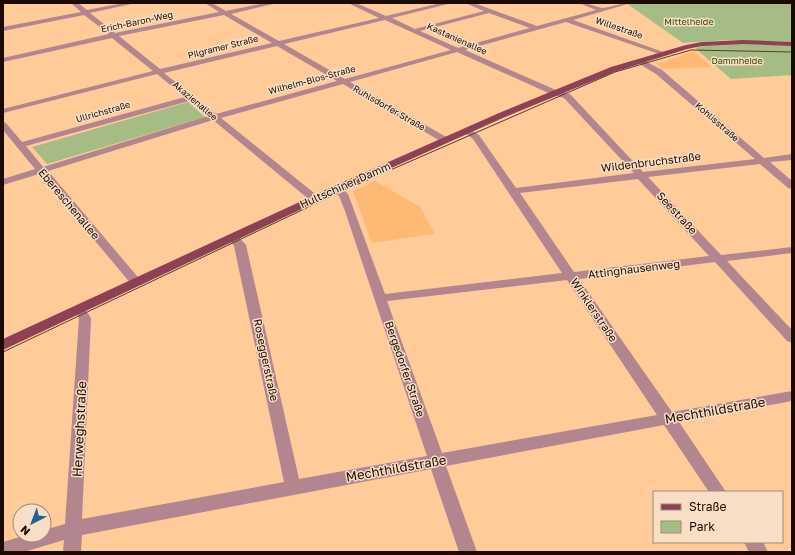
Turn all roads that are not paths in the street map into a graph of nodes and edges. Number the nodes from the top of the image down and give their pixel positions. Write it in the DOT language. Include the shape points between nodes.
graph roads {
  1 [pos="74,3"];
  2 [pos="133,3"];
  3 [pos="208,3"];
  4 [pos="274,3"];
  5 [pos="350,3"];
  6 [pos="449,3"];
  7 [pos="468,3"];
  8 [pos="582,3"];
  9 [pos="628,3"];
  10 [pos="603,10"];
  11 [pos="490,11"];
  12 [pos="86,12"];
  13 [pos="225,13"];
  14 [pos="384,18"];
  15 [pos="567,20"];
  16 [pos="536,28"];
  17 [pos="3,29"];
  18 [pos="413,31"];
  19 [pos="115,35"];
  20 [pos="277,43"];
  21 [pos="792,44"];
  22 [pos="457,50"];
  23 [pos="664,54"];
  24 [pos="3,60"];
  25 [pos="641,60"];
  26 [pos="160,71"];
  27 [pos="343,82"];
  28 [pos="557,93"];
  29 [pos="191,98"];
  30 [pos="3,111"];
  31 [pos="215,117"];
  32 [pos="3,126"];
  33 [pos="466,131"];
  34 [pos="445,140"];
  35 [pos="20,146"];
  36 [pos="792,157"];
  37 [pos="762,161"];
  38 [pos="41,170"];
  39 [pos="641,175"];
  40 [pos="3,182"];
  41 [pos="792,186"];
  42 [pos="336,189"];
  43 [pos="513,191"];
  44 [pos="315,199"];
  45 [pos="233,237"];
  46 [pos="792,250"];
  47 [pos="719,258"];
  48 [pos="571,276"];
  49 [pos="136,282"];
  50 [pos="381,298"];
  51 [pos="80,309"];
  52 [pos="792,338"];
  53 [pos="3,345"];
  54 [pos="792,396"];
  55 [pos="668,419"];
  56 [pos="437,461"];
  57 [pos="293,487"];
  58 [pos="717,491"];
  59 [pos="74,529"];
  60 [pos="754,543"];
  61 [pos="3,550"];
  62 [pos="72,552"];
  63 [pos="468,552"];
  64 [pos="760,552"];
  1 -- 12 [label="street, Akazienallee"];
  2 -- 12 [label="street"];
  3 -- 13 [label="street, Ruhlsdorfer Straße"];
  4 -- 13 [label="street, Erich-Baron-Weg"];
  5 -- 14 [label="street, Kastanienallee"];
  6 -- 14 [label="street, Pilgramer Straße"];
  7 -- 11 [label="street"];
  8 -- 10 [label="street"];
  9 -- 10 [label="street, Wilhelm-Blos-Straße"];
  10 -- 15 [label="street, Wilhelm-Blos-Straße"];
  11 -- 16 [label="street"];
  11 -- 18 [label="street"];
  12 -- 17 [label="street"];
  12 -- 19 [label="street, Akazienallee"];
  13 -- 19 [label="street, Erich-Baron-Weg"];
  13 -- 20 [label="street, Ruhlsdorfer Straße"];
  14 -- 18 [label="street, Kastanienallee"];
  14 -- 20 [label="street, Pilgramer Straße"];
  15 -- 16 [label="street, Wilhelm-Blos-Straße"];
  15 -- 23 [label="street, Willestraße"];
  16 -- 22 [label="street, Wilhelm-Blos-Straße"];
  18 -- 22 [label="street, Kastanienallee"];
  19 -- 24 [label="street, Erich-Baron-Weg"];
  19 -- 26 [label="street, Akazienallee"];
  20 -- 26 [label="street, Pilgramer Straße"];
  20 -- 27 [label="street, Ruhlsdorfer Straße"];
  21 -- 23 [label="main road, Hultschiner Damm" via="730,42 696,45"];
  22 -- 27 [label="street, Wilhelm-Blos-Straße"];
  22 -- 28 [label="street, Kastanienallee"];
  23 -- 25 [label="main road, Hultschiner Damm"];
  25 -- 28 [label="main road, Hultschiner Damm"];
  25 -- 37 [label="street, Kohlisstraße" via="659,72"];
  26 -- 29 [label="street, Akazienallee"];
  26 -- 30 [label="street, Pilgramer Straße"];
  27 -- 31 [label="street, Wilhelm-Blos-Straße"];
  27 -- 34 [label="street, Ruhlsdorfer Straße"];
  28 -- 33 [label="main road, Hultschiner Damm"];
  28 -- 39 [label="street, Seestraße" via="567,96"];
  29 -- 31 [label="street, Akazienallee"];
  29 -- 35 [label="street, Ullrichstraße"];
  31 -- 38 [label="street, Wilhelm-Blos-Straße"];
  31 -- 44 [label="street, Akazienallee"];
  32 -- 35 [label="street, Ebereschenallee"];
  33 -- 34 [label="main road, Hultschiner Damm"];
  33 -- 43 [label="street, Winklerstraße" via="476,137"];
  34 -- 42 [label="main road, Hultschiner Damm"];
  35 -- 38 [label="street, Ebereschenallee"];
  36 -- 37 [label="street, Wildenbruchstraße"];
  37 -- 39 [label="street, Wildenbruchstraße"];
  37 -- 41 [label="street, Kohlisstraße"];
  38 -- 40 [label="street, Wilhelm-Blos-Straße"];
  38 -- 49 [label="street, Ebereschenallee"];
  39 -- 43 [label="street, Wildenbruchstraße"];
  39 -- 47 [label="street, Seestraße"];
  42 -- 44 [label="main road, Hultschiner Damm"];
  42 -- 50 [label="street, Bergedorfer Straße" via="343,194"];
  43 -- 48 [label="street, Winklerstraße"];
  44 -- 45 [label="main road, Hultschiner Damm"];
  45 -- 49 [label="main road, Hultschiner Damm"];
  45 -- 57 [label="street, Roseggerstraße" via="240,245"];
  46 -- 47 [label="street, Attinghausenweg"];
  47 -- 48 [label="street, Attinghausenweg"];
  47 -- 52 [label="street, Seestraße"];
  48 -- 50 [label="street, Attinghausenweg"];
  48 -- 55 [label="street, Winklerstraße"];
  49 -- 51 [label="main road, Hultschiner Damm"];
  50 -- 56 [label="street, Bergedorfer Straße"];
  51 -- 53 [label="main road, Hultschiner Damm"];
  51 -- 59 [label="street, Herweghstraße" via="85,318"];
  54 -- 55 [label="street, Mechthildstraße"];
  55 -- 56 [label="street, Mechthildstraße"];
  55 -- 58 [label="street, Winklerstraße"];
  56 -- 57 [label="street, Mechthildstraße"];
  56 -- 63 [label="street, Bergedorfer Straße"];
  57 -- 59 [label="street, Mechthildstraße"];
  59 -- 61 [label="street, Mechthildstraße"];
  59 -- 62 [label="street, Herweghstraße"];
  60 -- 64 [label="street"];
}
